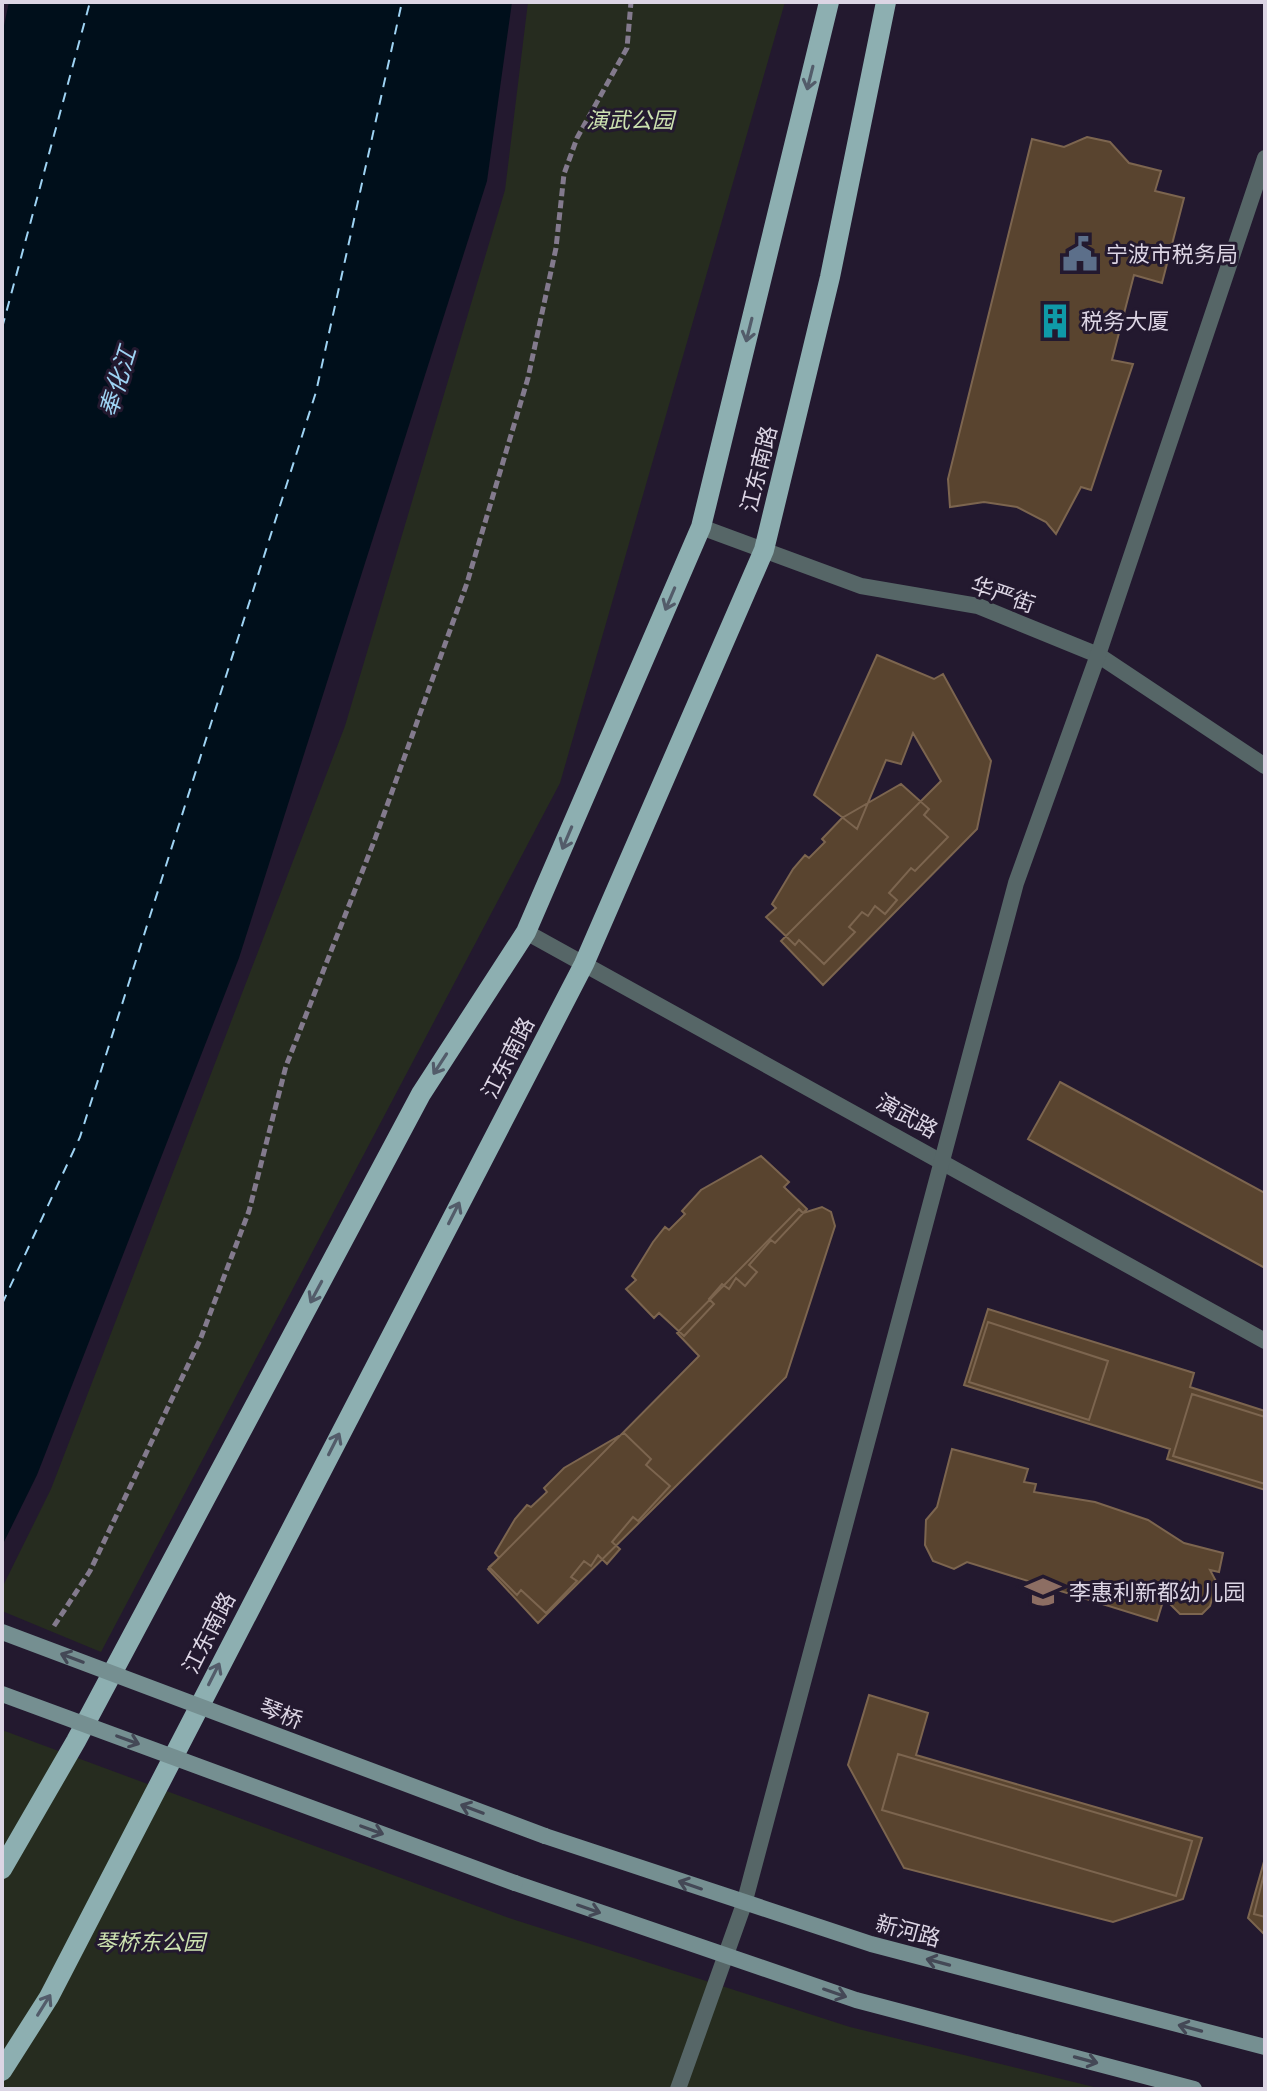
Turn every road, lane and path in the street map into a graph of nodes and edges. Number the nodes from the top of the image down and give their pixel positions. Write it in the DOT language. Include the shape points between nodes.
graph roads {
  1 [pos="631,2"];
  2 [pos="829,2"];
  3 [pos="886,2"];
  4 [pos="1265,158"];
  5 [pos="701,527"];
  6 [pos="764,550"];
  7 [pos="1098,655"];
  8 [pos="1265,766"];
  9 [pos="526,932"];
  10 [pos="584,964"];
  11 [pos="940,1160"];
  12 [pos="1265,1341"];
  13 [pos="2,1632"];
  14 [pos="46,1637"];
  15 [pos="2,1694"];
  16 [pos="545,1836"];
  17 [pos="2,1869"];
  18 [pos="744,1904"];
  19 [pos="725,1955"];
  20 [pos="1265,2047"];
  21 [pos="2,2071"];
  22 [pos="678,2089"];
  23 [pos="1194,2089"];
  1 -- 14 [label="path" via="627,48 577,138 564,174 556,248 528,378 467,583 286,1066 249,1211 200,1340 90,1571"];
  2 -- 5 [label="main road, 江东南路, one-way"];
  3 -- 6 [label="main road, 江东南路" via="830,277"];
  4 -- 7 [label="street"];
  5 -- 6 [label="street, 华严街"];
  5 -- 9 [label="main road, 江东南路, one-way"];
  6 -- 7 [label="street, 华严街" via="861,586 978,606"];
  6 -- 10 [label="main road, 江东南路"];
  7 -- 8 [label="street, 华严街"];
  7 -- 11 [label="street" via="1016,883"];
  9 -- 10 [label="street, 演武路"];
  9 -- 17 [label="main road, 江东南路, one-way" via="421,1094 76,1741"];
  10 -- 11 [label="street, 演武路"];
  21 -- 10 [label="main road, 江东南路, one-way" via="49,1997"];
  11 -- 12 [label="street, 演武路"];
  11 -- 18 [label="street"];
  16 -- 13 [label="main road, 琴桥, one-way, bridge"];
  15 -- 19 [label="main road, one-way, bridge"];
  18 -- 16 [label="main road, 新河路, one-way"];
  18 -- 19 [label="street"];
  20 -- 18 [label="main road, 新河路, one-way" via="871,1944"];
  19 -- 22 [label="street"];
  19 -- 23 [label="main road, one-way" via="856,2000"];
}
